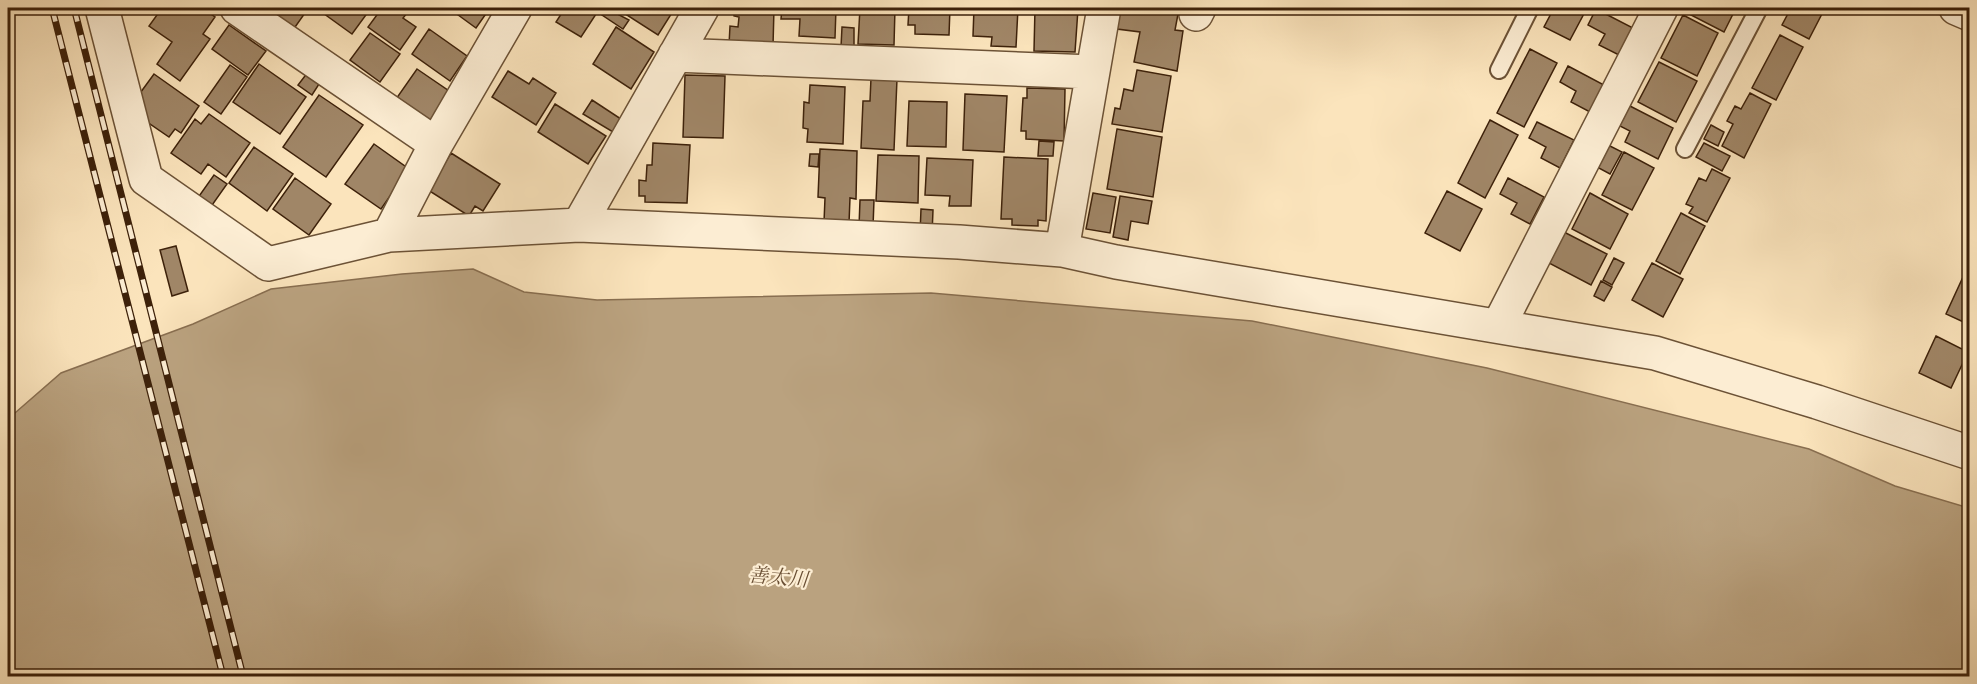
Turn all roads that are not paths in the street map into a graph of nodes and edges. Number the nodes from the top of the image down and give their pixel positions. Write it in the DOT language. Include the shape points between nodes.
graph roads {
  1 [pos="102,8"];
  2 [pos="237,8"];
  3 [pos="515,8"];
  4 [pos="702,8"];
  5 [pos="1104,8"];
  6 [pos="1530,8"];
  7 [pos="1661,8"];
  8 [pos="1759,8"];
  9 [pos="1956,8"];
  10 [pos="1970,14"];
  11 [pos="675,55"];
  12 [pos="1499,70"];
  13 [pos="1092,72"];
  14 [pos="436,144"];
  15 [pos="1685,149"];
  16 [pos="579,225"];
  17 [pos="389,235"];
  18 [pos="1062,250"];
  19 [pos="1499,325"];
  20 [pos="1970,453"];
  1 -- 17 [label="street" via="147,179 268,264"];
  2 -- 14 [label="street"];
  3 -- 14 [label="street"];
  4 -- 11 [label="street"];
  5 -- 13 [label="street"];
  6 -- 12 [label="lane"];
  7 -- 19 [label="street"];
  8 -- 15 [label="lane"];
  9 -- 10 [label="street"];
  11 -- 13 [label="street"];
  11 -- 16 [label="street"];
  13 -- 18 [label="street"];
  14 -- 17 [label="street"];
  16 -- 17 [label="street"];
  16 -- 18 [label="street"];
  18 -- 19 [label="street"];
  19 -- 20 [label="street" via="1655,352"];
}
